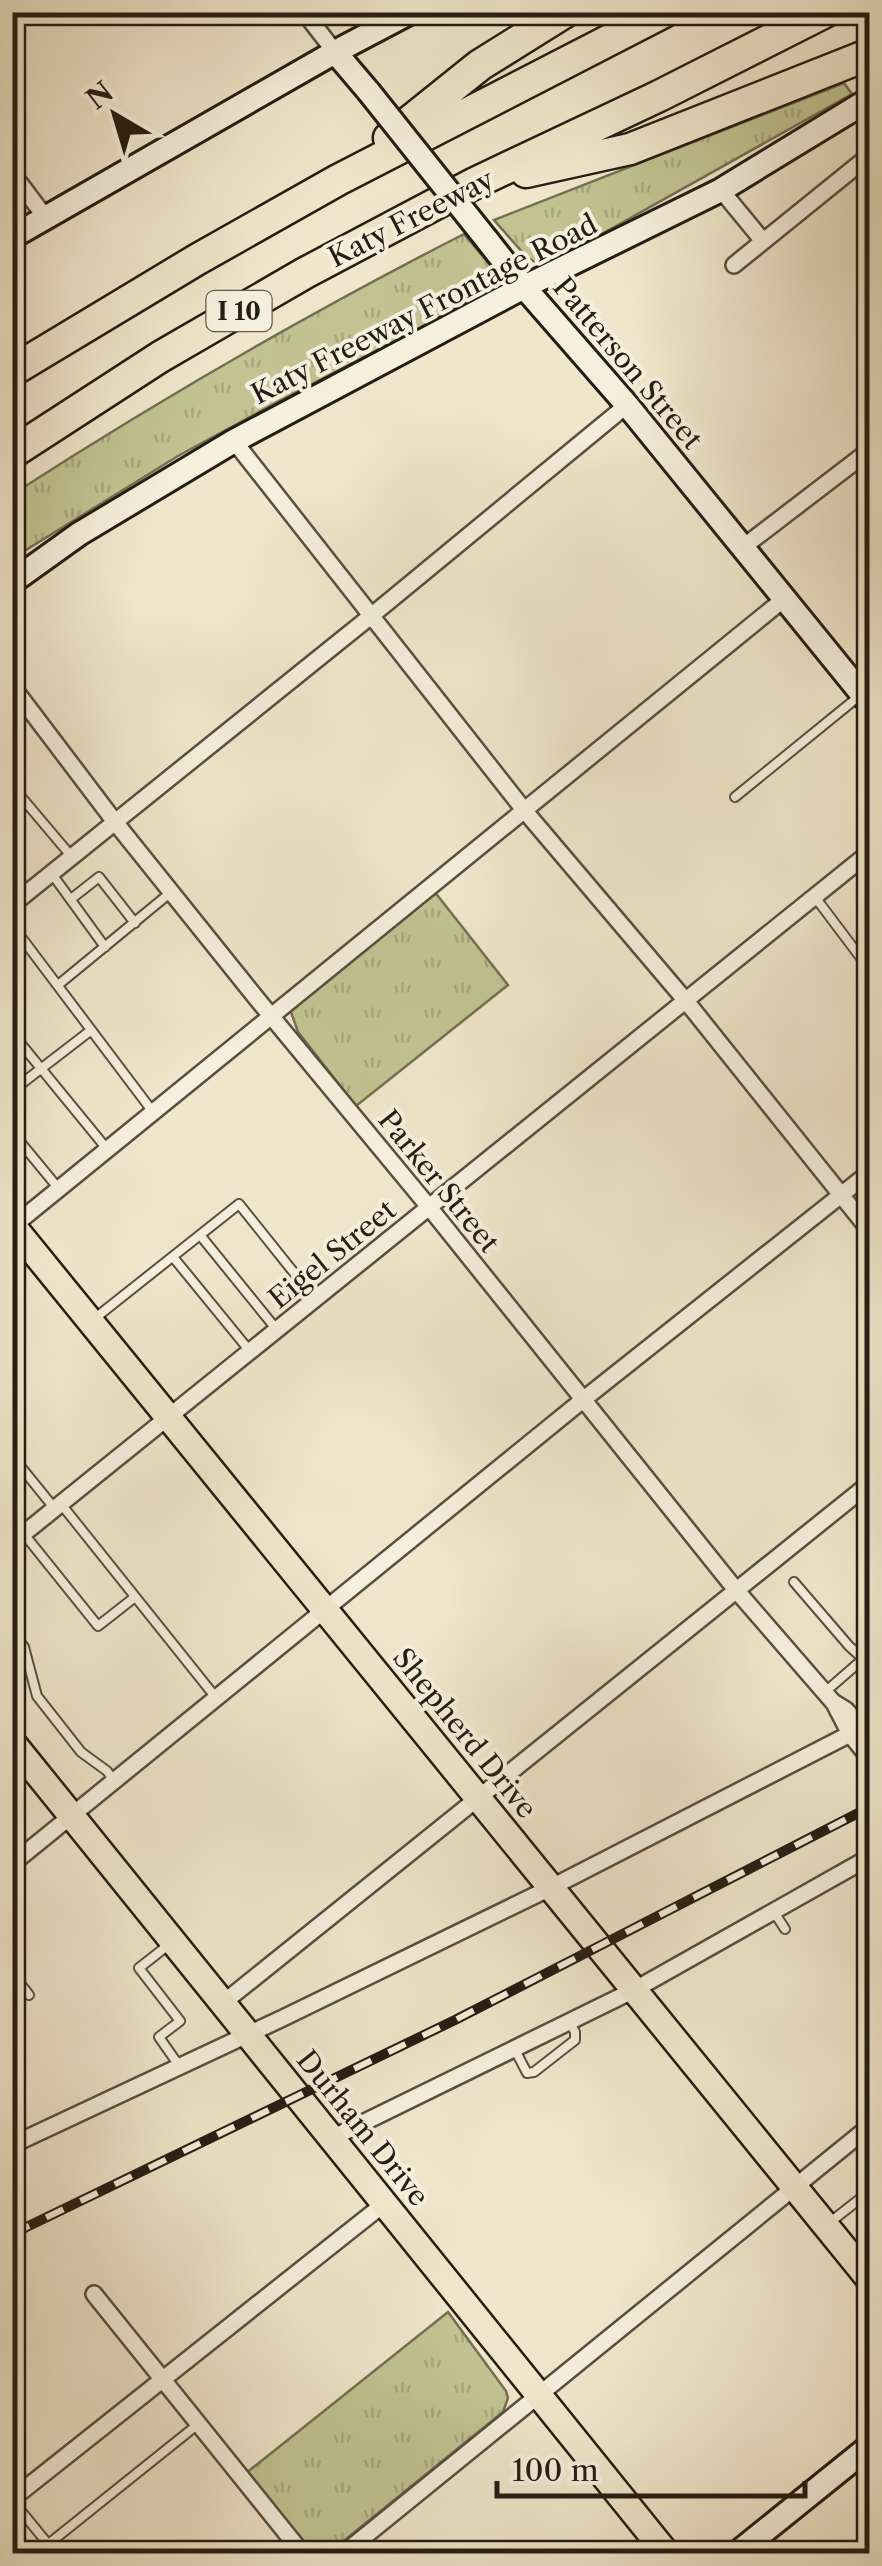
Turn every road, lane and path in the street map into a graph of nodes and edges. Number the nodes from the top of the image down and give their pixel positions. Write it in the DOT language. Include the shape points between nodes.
graph roads {
  1 [pos="304,12"];
  2 [pos="411,12"];
  3 [pos="566,12"];
  4 [pos="664,12"];
  5 [pos="825,12"];
  6 [pos="335,52"];
  7 [pos="870,54"];
  8 [pos="870,99"];
  9 [pos="870,155"];
  10 [pos="12,173"];
  11 [pos="338,180"];
  12 [pos="474,184"];
  13 [pos="721,190"];
  14 [pos="46,218"];
  15 [pos="12,237"];
  16 [pos="764,241"];
  17 [pos="734,265"];
  18 [pos="524,288"];
  19 [pos="12,371"];
  20 [pos="627,405"];
  21 [pos="234,441"];
  22 [pos="870,450"];
  23 [pos="12,452"];
  24 [pos="742,548"];
  25 [pos="12,582"];
  26 [pos="784,599"];
  27 [pos="371,616"];
  28 [pos="12,686"];
  29 [pos="866,699"];
  30 [pos="12,786"];
  31 [pos="735,797"];
  32 [pos="524,810"];
  33 [pos="115,822"];
  34 [pos="870,852"];
  35 [pos="72,857"];
  36 [pos="52,874"];
  37 [pos="172,892"];
  38 [pos="814,896"];
  39 [pos="70,899"];
  40 [pos="12,905"];
  41 [pos="135,923"];
  42 [pos="12,925"];
  43 [pos="106,946"];
  44 [pos="870,970"];
  45 [pos="58,985"];
  46 [pos="686,1001"];
  47 [pos="270,1014"];
  48 [pos="90,1030"];
  49 [pos="12,1032"];
  50 [pos="42,1068"];
  51 [pos="12,1091"];
  52 [pos="153,1112"];
  53 [pos="12,1132"];
  54 [pos="108,1149"];
  55 [pos="870,1172"];
  56 [pos="59,1189"];
  57 [pos="840,1195"];
  58 [pos="429,1207"];
  59 [pos="13,1226"];
  60 [pos="870,1231"];
  61 [pos="200,1235"];
  62 [pos="173,1257"];
  63 [pos="315,1300"];
  64 [pos="91,1322"];
  65 [pos="277,1330"];
  66 [pos="250,1352"];
  67 [pos="584,1399"];
  68 [pos="169,1418"];
  69 [pos="12,1456"];
  70 [pos="870,1483"];
  71 [pos="58,1507"];
  72 [pos="18,1539"];
  73 [pos="794,1582"];
  74 [pos="736,1590"];
  75 [pos="135,1597"];
  76 [pos="326,1611"];
  77 [pos="12,1633"];
  78 [pos="866,1662"];
  79 [pos="829,1697"];
  80 [pos="217,1699"];
  81 [pos="862,1730"];
  82 [pos="13,1744"];
  83 [pos="870,1760"];
  84 [pos="114,1781"];
  85 [pos="479,1797"];
  86 [pos="72,1815"];
  87 [pos="870,1858"];
  88 [pos="12,1864"];
  89 [pos="550,1888"];
  90 [pos="774,1911"];
  91 [pos="785,1929"];
  92 [pos="174,1941"];
  93 [pos="12,1973"];
  94 [pos="634,1990"];
  95 [pos="29,1995"];
  96 [pos="224,2003"];
  97 [pos="569,2021"];
  98 [pos="248,2034"];
  99 [pos="514,2048"];
  100 [pos="180,2067"];
  101 [pos="870,2126"];
  102 [pos="332,2138"];
  103 [pos="12,2145"];
  104 [pos="795,2186"];
  105 [pos="870,2191"];
  106 [pos="385,2203"];
  107 [pos="826,2226"];
  108 [pos="868,2274"];
  109 [pos="94,2294"];
  110 [pos="162,2380"];
  111 [pos="540,2395"];
  112 [pos="198,2424"];
  113 [pos="870,2446"];
  114 [pos="12,2499"];
  115 [pos="48,2544"];
  116 [pos="36,2554"];
  117 [pos="303,2554"];
  118 [pos="343,2554"];
  119 [pos="667,2554"];
  120 [pos="736,2554"];
  1 -- 6 [label="street, Patterson Street"];
  2 -- 6 [label="main road"];
  3 -- 11 [label="highway" via="480,65"];
  4 -- 11 [label="highway, I 10"];
  5 -- 12 [label="highway, Katy Freeway / I 10"];
  6 -- 14 [label="main road"];
  6 -- 18 [label="main road, Patterson Street, bridge"];
  7 -- 12 [label="highway" via="630,149"];
  8 -- 13 [label="main road, Katy Freeway Frontage Road"];
  9 -- 16 [label="street"];
  10 -- 14 [label="street"];
  11 -- 19 [label="highway, I 10"];
  12 -- 23 [label="highway, Katy Freeway / I 10" via="160,357"];
  13 -- 16 [label="street"];
  13 -- 18 [label="main road, Katy Freeway Frontage Road"];
  14 -- 15 [label="main road"];
  16 -- 17 [label="street"];
  18 -- 20 [label="main road, Patterson Street"];
  18 -- 21 [label="main road, Katy Freeway Frontage Road"];
  20 -- 24 [label="main road, Patterson Street"];
  20 -- 27 [label="street"];
  21 -- 25 [label="main road, Katy Freeway Frontage Road"];
  21 -- 27 [label="street"];
  22 -- 24 [label="street"];
  24 -- 26 [label="main road, Patterson Street"];
  26 -- 29 [label="main road, Patterson Street"];
  26 -- 32 [label="street"];
  27 -- 32 [label="street"];
  27 -- 33 [label="street"];
  28 -- 33 [label="street, Parker Street"];
  29 -- 31 [label="lane"];
  30 -- 35 [label="lane"];
  32 -- 46 [label="street"];
  32 -- 47 [label="street"];
  33 -- 35 [label="street"];
  33 -- 37 [label="street, Parker Street"];
  34 -- 38 [label="street, Eigel Street"];
  35 -- 36 [label="street"];
  36 -- 39 [label="lane"];
  36 -- 40 [label="street"];
  37 -- 41 [label="lane"];
  37 -- 47 [label="street, Parker Street"];
  38 -- 44 [label="lane"];
  38 -- 46 [label="street, Eigel Street"];
  39 -- 41 [label="lane" via="99,877"];
  39 -- 43 [label="lane"];
  41 -- 43 [label="lane"];
  42 -- 45 [label="lane"];
  43 -- 45 [label="lane"];
  45 -- 48 [label="lane"];
  46 -- 57 [label="street"];
  46 -- 58 [label="street, Eigel Street"];
  47 -- 52 [label="street"];
  47 -- 58 [label="street, Parker Street"];
  48 -- 50 [label="lane"];
  48 -- 52 [label="lane"];
  49 -- 50 [label="lane"];
  50 -- 51 [label="lane"];
  50 -- 54 [label="lane"];
  52 -- 54 [label="street"];
  53 -- 56 [label="lane"];
  54 -- 56 [label="street"];
  55 -- 57 [label="street"];
  56 -- 59 [label="street"];
  57 -- 60 [label="street"];
  57 -- 67 [label="street"];
  58 -- 63 [label="street, Eigel Street"];
  58 -- 67 [label="street, Parker Street"];
  59 -- 64 [label="main road, Shepherd Drive"];
  61 -- 62 [label="lane"];
  61 -- 63 [label="lane" via="239,1204"];
  61 -- 65 [label="lane"];
  62 -- 64 [label="lane"];
  62 -- 66 [label="lane"];
  63 -- 65 [label="street, Eigel Street"];
  64 -- 68 [label="main road, Shepherd Drive"];
  65 -- 66 [label="street, Eigel Street"];
  66 -- 68 [label="street, Eigel Street"];
  67 -- 74 [label="street, Parker Street"];
  67 -- 76 [label="street"];
  68 -- 71 [label="street, Eigel Street"];
  68 -- 76 [label="main road, Shepherd Drive"];
  69 -- 71 [label="lane"];
  70 -- 74 [label="street"];
  71 -- 72 [label="street, Eigel Street"];
  71 -- 75 [label="lane"];
  72 -- 75 [label="lane" via="98,1626"];
  73 -- 78 [label="lane"];
  74 -- 79 [label="street, Parker Street"];
  74 -- 85 [label="street"];
  75 -- 80 [label="lane"];
  76 -- 80 [label="street"];
  76 -- 85 [label="main road, Shepherd Drive"];
  77 -- 84 [label="lane" via="24,1648 36,1696"];
  78 -- 79 [label="lane"];
  79 -- 81 [label="street, Parker Street"];
  80 -- 84 [label="street"];
  81 -- 83 [label="street, Parker Street"];
  81 -- 89 [label="street"];
  82 -- 86 [label="main road, Durham Drive"];
  84 -- 86 [label="street"];
  85 -- 89 [label="main road, Shepherd Drive"];
  85 -- 96 [label="street"];
  86 -- 88 [label="street"];
  86 -- 92 [label="main road, Durham Drive"];
  87 -- 90 [label="street"];
  89 -- 94 [label="main road, Shepherd Drive"];
  89 -- 98 [label="street"];
  90 -- 91 [label="lane"];
  90 -- 94 [label="street"];
  92 -- 96 [label="main road, Durham Drive"];
  92 -- 100 [label="lane" via="138,1968 180,2021 159,2038"];
  93 -- 95 [label="lane"];
  94 -- 97 [label="street"];
  94 -- 104 [label="main road, Shepherd Drive"];
  96 -- 98 [label="main road, Durham Drive"];
  97 -- 99 [label="street"];
  97 -- 99 [label="lane" via="575,2040 534,2072 528,2073"];
  98 -- 100 [label="street"];
  98 -- 102 [label="main road, Durham Drive"];
  99 -- 102 [label="street"];
  100 -- 103 [label="street"];
  101 -- 104 [label="street"];
  102 -- 106 [label="main road, Durham Drive"];
  104 -- 107 [label="main road, Shepherd Drive"];
  104 -- 111 [label="street"];
  105 -- 107 [label="lane"];
  106 -- 110 [label="street"];
  106 -- 111 [label="main road, Durham Drive"];
  107 -- 108 [label="main road, Shepherd Drive"];
  109 -- 110 [label="street"];
  110 -- 112 [label="street"];
  110 -- 114 [label="street"];
  111 -- 118 [label="street"];
  111 -- 119 [label="main road, Durham Drive"];
  112 -- 115 [label="lane"];
  112 -- 117 [label="street"];
  113 -- 120 [label="main road"];
  114 -- 115 [label="lane"];
  115 -- 116 [label="lane"];
}
